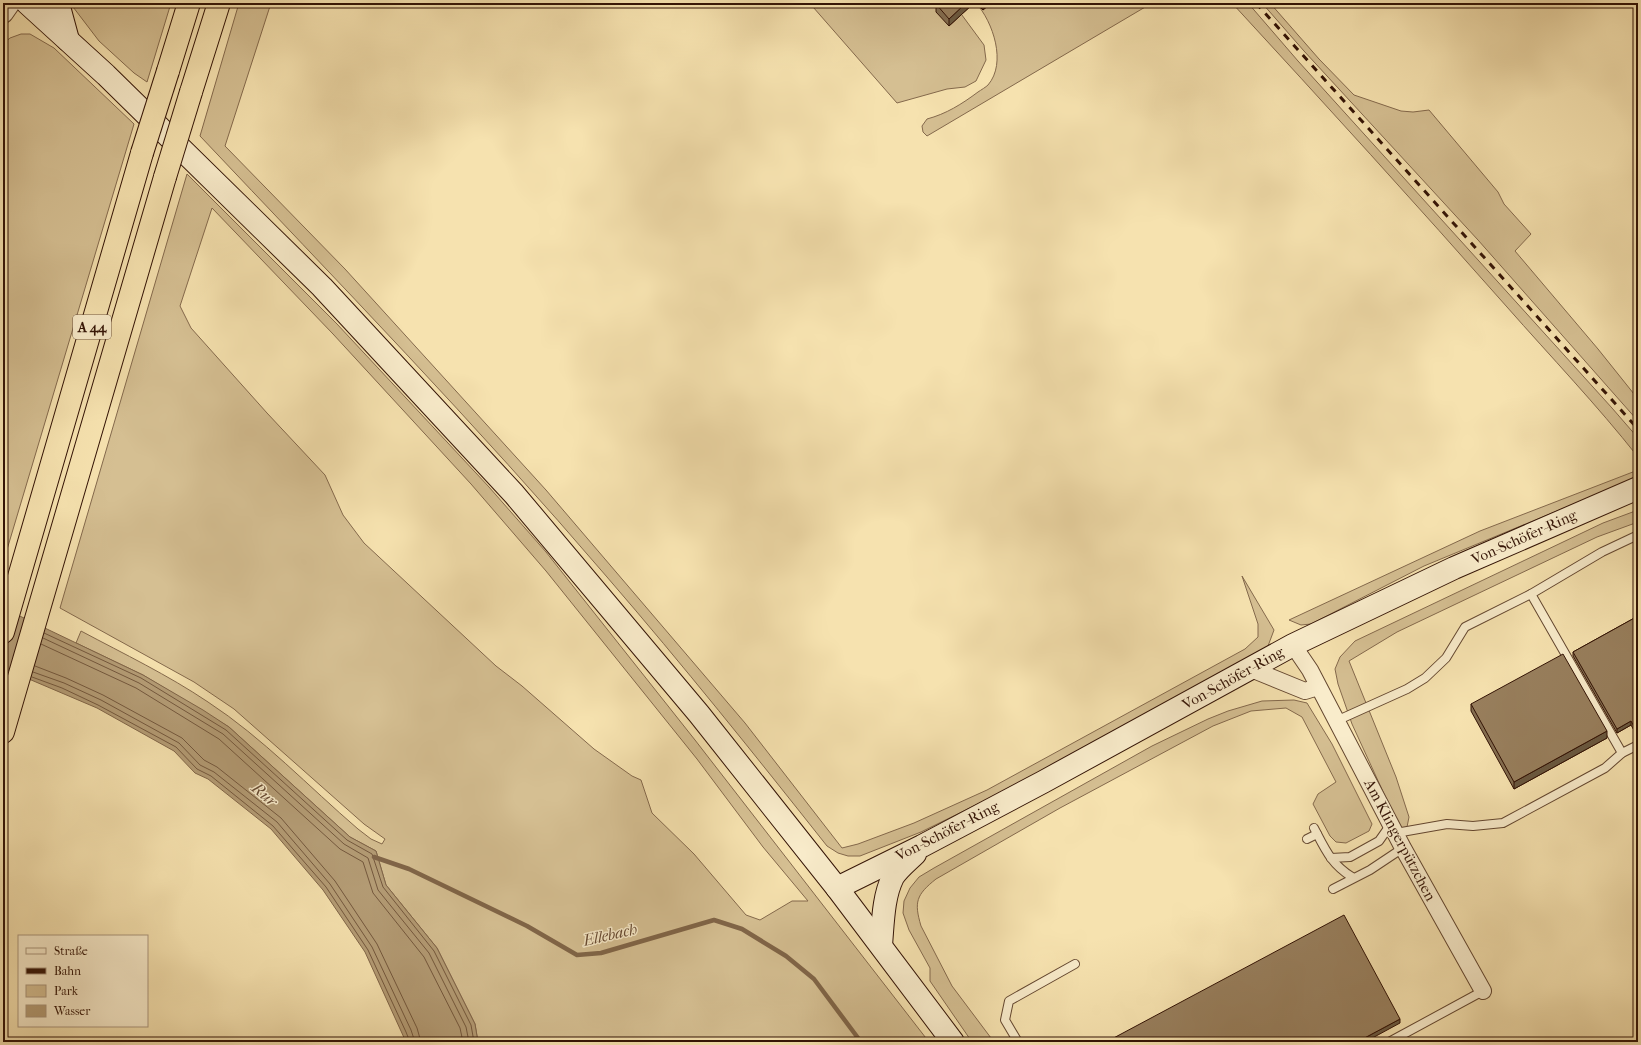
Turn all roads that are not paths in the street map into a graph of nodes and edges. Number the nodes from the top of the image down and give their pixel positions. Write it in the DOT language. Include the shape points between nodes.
graph roads {
  1 [pos="10,3"];
  2 [pos="27,3"];
  3 [pos="58,3"];
  4 [pos="189,3"];
  5 [pos="219,3"];
  6 [pos="3,13"];
  7 [pos="68,40"];
  8 [pos="1638,488"];
  9 [pos="1638,535"];
  10 [pos="1531,594"];
  11 [pos="3,632"];
  12 [pos="1294,645"];
  13 [pos="1251,669"];
  14 [pos="1318,687"];
  15 [pos="1336,720"];
  16 [pos="3,732"];
  17 [pos="1638,745"];
  18 [pos="1622,753"];
  19 [pos="1393,829"];
  20 [pos="1307,839"];
  21 [pos="922,846"];
  22 [pos="1403,848"];
  23 [pos="1331,858"];
  24 [pos="1352,877"];
  25 [pos="837,888"];
  26 [pos="1333,889"];
  27 [pos="881,945"];
  28 [pos="1075,964"];
  29 [pos="1483,991"];
  30 [pos="953,1042"];
  31 [pos="1018,1042"];
  32 [pos="1389,1042"];
  1 -- 6 [label="street"];
  2 -- 7 [label="main road"];
  3 -- 7 [label="main road"];
  4 -- 11 [label="highway, A 44, bridge" via="142,153"];
  5 -- 16 [label="highway, A 44, bridge" via="165,177"];
  7 -- 25 [label="main road" via="322,287 514,494 699,714"];
  8 -- 12 [label="main road, Von-Schöfer-Ring" via="1461,565"];
  9 -- 10 [label="lane" via="1602,552"];
  10 -- 15 [label="lane" via="1465,627 1446,658 1426,678"];
  10 -- 18 [label="lane"];
  12 -- 13 [label="main road, Von-Schöfer-Ring"];
  12 -- 14 [label="street, Am Klingerpützchen"];
  13 -- 14 [label="street" via="1305,691"];
  13 -- 21 [label="main road, Von-Schöfer-Ring"];
  14 -- 15 [label="street, Am Klingerpützchen"];
  15 -- 19 [label="street, Am Klingerpützchen"];
  17 -- 18 [label="lane"];
  18 -- 19 [label="lane" via="1605,768 1503,823 1473,826 1447,824"];
  19 -- 22 [label="street, Am Klingerpützchen"];
  19 -- 23 [label="lane" via="1379,842 1350,857"];
  20 -- 23 [label="lane" via="1316,831"];
  21 -- 25 [label="main road, Von-Schöfer-Ring"];
  21 -- 27 [label="main road" via="894,876 884,911"];
  22 -- 24 [label="lane" via="1370,870"];
  22 -- 29 [label="street, Am Klingerpützchen"];
  23 -- 24 [label="lane" via="1340,869"];
  24 -- 26 [label="lane"];
  25 -- 27 [label="main road"];
  27 -- 30 [label="main road"];
  28 -- 31 [label="lane" via="1009,1001 1005,1020"];
  29 -- 32 [label="lane"];
}
